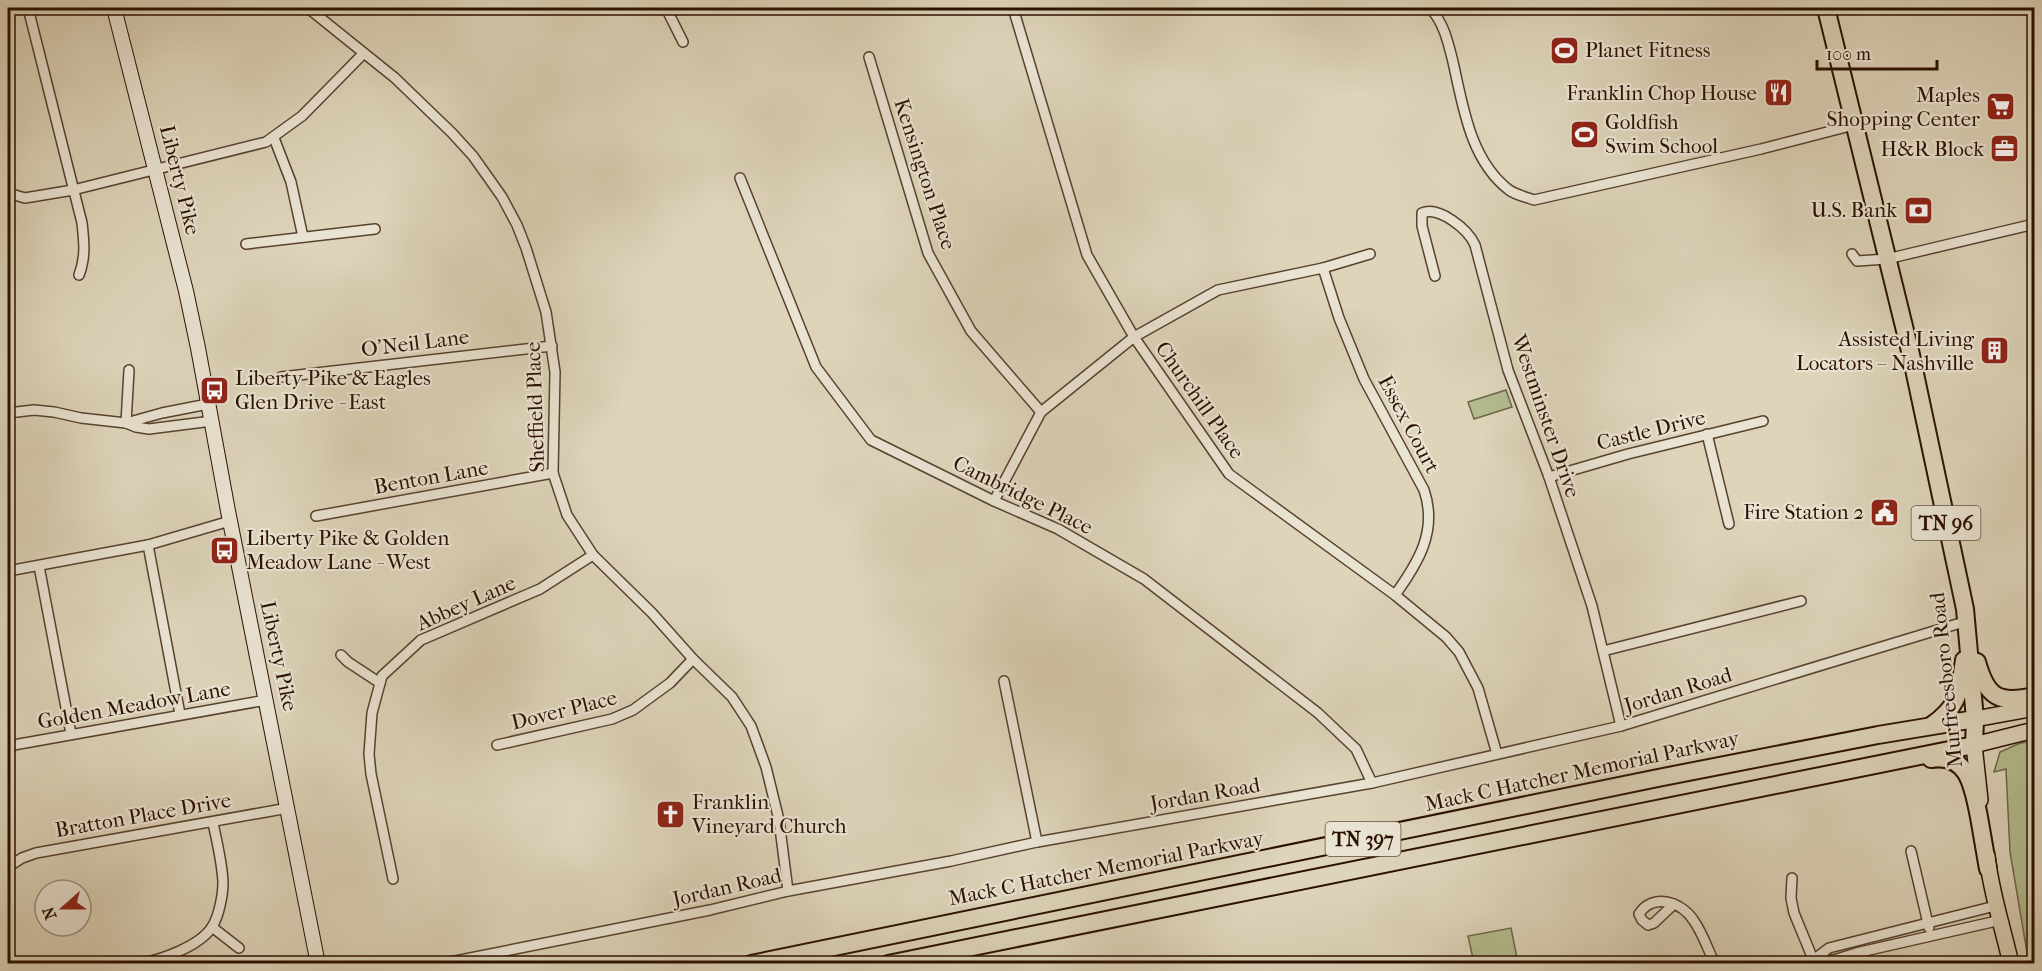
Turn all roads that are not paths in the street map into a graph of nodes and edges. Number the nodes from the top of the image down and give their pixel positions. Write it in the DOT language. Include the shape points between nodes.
graph roads {
  1 [pos="27,8"];
  2 [pos="114,8"];
  3 [pos="308,8"];
  4 [pos="666,8"];
  5 [pos="1013,8"];
  6 [pos="1430,8"];
  7 [pos="1826,8"];
  8 [pos="683,42"];
  9 [pos="363,54"];
  10 [pos="869,57"];
  11 [pos="1854,125"];
  12 [pos="274,138"];
  13 [pos="156,170"];
  14 [pos="740,178"];
  15 [pos="73,190"];
  16 [pos="8,193"];
  17 [pos="2034,224"];
  18 [pos="375,229"];
  19 [pos="303,237"];
  20 [pos="246,244"];
  21 [pos="1370,254"];
  22 [pos="1852,254"];
  23 [pos="1887,259"];
  24 [pos="1323,268"];
  25 [pos="79,275"];
  26 [pos="1435,276"];
  27 [pos="1134,337"];
  28 [pos="552,346"];
  29 [pos="129,370"];
  30 [pos="281,377"];
  31 [pos="208,404"];
  32 [pos="1041,412"];
  33 [pos="8,413"];
  34 [pos="212,421"];
  35 [pos="1763,421"];
  36 [pos="126,423"];
  37 [pos="1707,435"];
  38 [pos="553,472"];
  39 [pos="1548,477"];
  40 [pos="994,501"];
  41 [pos="316,516"];
  42 [pos="230,521"];
  43 [pos="1729,524"];
  44 [pos="148,545"];
  45 [pos="592,555"];
  46 [pos="39,566"];
  47 [pos="8,571"];
  48 [pos="1395,595"];
  49 [pos="1801,601"];
  50 [pos="1968,628"];
  51 [pos="1604,651"];
  52 [pos="341,655"];
  53 [pos="693,659"];
  54 [pos="1004,681"];
  55 [pos="380,684"];
  56 [pos="2034,696"];
  57 [pos="266,700"];
  58 [pos="2034,708"];
  59 [pos="180,714"];
  60 [pos="1975,719"];
  61 [pos="1621,726"];
  62 [pos="1931,726"];
  63 [pos="2034,730"];
  64 [pos="71,734"];
  65 [pos="497,745"];
  66 [pos="1974,745"];
  67 [pos="8,746"];
  68 [pos="1497,754"];
  69 [pos="1830,774"];
  70 [pos="1372,783"];
  71 [pos="288,808"];
  72 [pos="213,823"];
  73 [pos="1037,842"];
  74 [pos="1911,851"];
  75 [pos="8,867"];
  76 [pos="1988,869"];
  77 [pos="1792,878"];
  78 [pos="393,879"];
  79 [pos="788,891"];
  80 [pos="1674,904"];
  81 [pos="1995,906"];
  82 [pos="2001,920"];
  83 [pos="1928,923"];
  84 [pos="212,927"];
  85 [pos="1930,936"];
  86 [pos="239,948"];
  87 [pos="1829,948"];
  88 [pos="1811,962"];
  89 [pos="1835,962"];
  90 [pos="138,963"];
  91 [pos="318,963"];
  92 [pos="440,963"];
  93 [pos="752,963"];
  94 [pos="888,963"];
  95 [pos="1715,963"];
  96 [pos="2011,963"];
  1 -- 15 [label="street"];
  2 -- 13 [label="street, Liberty Pike"];
  3 -- 9 [label="street, Sheffield Place"];
  4 -- 8 [label="street"];
  5 -- 27 [label="street, Churchill Place" via="1087,255"];
  6 -- 11 [label="street" via="1440,18 1469,131 1486,164 1509,190 1534,200"];
  7 -- 11 [label="highway, Murfreesboro Road / TN 96"];
  9 -- 12 [label="street" via="303,116"];
  9 -- 28 [label="street, Sheffield Place" via="452,133 502,197 533,268"];
  10 -- 32 [label="street, Kensington Place" via="928,253 971,331"];
  11 -- 23 [label="highway, Murfreesboro Road / TN 96"];
  12 -- 13 [label="street"];
  12 -- 19 [label="street" via="291,182"];
  13 -- 15 [label="street"];
  13 -- 31 [label="street, Liberty Pike" via="186,291"];
  14 -- 40 [label="street, Cambridge Place" via="816,367 871,440"];
  15 -- 16 [label="street" via="25,198"];
  15 -- 25 [label="street" via="85,246"];
  17 -- 23 [label="street"];
  18 -- 19 [label="street"];
  19 -- 20 [label="street"];
  21 -- 24 [label="street"];
  22 -- 23 [label="street" via="1857,261"];
  23 -- 50 [label="highway, Murfreesboro Road / TN 96"];
  24 -- 27 [label="street" via="1218,290"];
  24 -- 48 [label="street, Essex Court" via="1364,379 1428,501 1429,526 1424,547"];
  26 -- 39 [label="street, Westminster Drive" via="1422,226 1422,213 1428,211 1459,225 1475,245 1508,370"];
  27 -- 32 [label="street"];
  27 -- 48 [label="street, Churchill Place" via="1229,474"];
  28 -- 30 [label="street, O'Neil Lane"];
  28 -- 38 [label="street, Sheffield Place"];
  29 -- 36 [label="street"];
  31 -- 34 [label="street, Liberty Pike"];
  31 -- 36 [label="street"];
  32 -- 40 [label="street"];
  33 -- 36 [label="street" via="34,410"];
  34 -- 36 [label="street" via="149,429"];
  34 -- 42 [label="street, Liberty Pike"];
  35 -- 37 [label="street, Castle Drive"];
  37 -- 39 [label="street, Castle Drive"];
  37 -- 43 [label="street"];
  38 -- 41 [label="street, Benton Lane"];
  38 -- 45 [label="street, Sheffield Place" via="567,515"];
  39 -- 51 [label="street, Westminster Drive"];
  40 -- 70 [label="street, Cambridge Place" via="1058,529 1144,579 1318,713 1356,749"];
  42 -- 44 [label="street"];
  42 -- 57 [label="street, Liberty Pike"];
  44 -- 46 [label="street"];
  44 -- 59 [label="street"];
  45 -- 53 [label="street, Sheffield Place"];
  45 -- 55 [label="street, Abbey Lane" via="540,589 421,640 382,676"];
  46 -- 47 [label="street"];
  46 -- 64 [label="street"];
  48 -- 68 [label="street, Churchill Place" via="1459,652 1478,688"];
  49 -- 51 [label="street"];
  50 -- 56 [label="highway" via="1983,682 1993,695 2016,700"];
  50 -- 60 [label="highway, Murfreesboro Road / TN 96"];
  50 -- 61 [label="street, Jordan Road"];
  50 -- 62 [label="highway" via="1958,696 1951,710"];
  51 -- 61 [label="street, Westminster Drive"];
  52 -- 55 [label="street"];
  53 -- 65 [label="street, Dover Place" via="670,683 633,710 612,719"];
  53 -- 79 [label="street, Sheffield Place" via="732,697 751,726 779,820"];
  54 -- 73 [label="street"];
  55 -- 78 [label="street, Abbey Lane" via="372,713 370,774"];
  57 -- 59 [label="street, Golden Meadow Lane"];
  57 -- 71 [label="street, Liberty Pike"];
  58 -- 60 [label="main road, Mack C Hatcher Memorial Parkway / TN 397"];
  59 -- 64 [label="street, Golden Meadow Lane"];
  60 -- 62 [label="highway, Mack C Hatcher Memorial Parkway / TN 397"];
  60 -- 66 [label="highway, Murfreesboro Road / TN 96"];
  61 -- 68 [label="street, Jordan Road"];
  62 -- 93 [label="highway, Mack C Hatcher Memorial Parkway / TN 397"];
  63 -- 66 [label="main road, TN 397"];
  64 -- 67 [label="street, Golden Meadow Lane"];
  66 -- 69 [label="highway, TN 397"];
  66 -- 76 [label="main road, Murfreesboro Road / TN 96"];
  68 -- 70 [label="street, Jordan Road"];
  69 -- 76 [label="highway" via="1843,777 1939,758 1956,763 1968,774 1974,790"];
  69 -- 94 [label="highway, TN 397"];
  70 -- 73 [label="street, Jordan Road"];
  71 -- 72 [label="street, Bratton Place Drive"];
  71 -- 91 [label="street, Liberty Pike"];
  72 -- 75 [label="street, Bratton Place Drive" via="36,852"];
  72 -- 84 [label="street" via="223,886"];
  73 -- 79 [label="street, Jordan Road"];
  74 -- 83 [label="street"];
  76 -- 81 [label="main road, Murfreesboro Road / TN 96"];
  77 -- 88 [label="street" via="1794,913"];
  79 -- 92 [label="street, Jordan Road"];
  80 -- 95 [label="street" via="1693,918"];
  81 -- 82 [label="main road, Murfreesboro Road / TN 96"];
  81 -- 83 [label="street"];
  82 -- 85 [label="street"];
  82 -- 96 [label="main road, Murfreesboro Road / TN 96"];
  83 -- 85 [label="street"];
  83 -- 87 [label="street"];
  84 -- 86 [label="street"];
  84 -- 90 [label="street" via="184,949"];
  85 -- 89 [label="street"];
  87 -- 88 [label="street"];
  87 -- 89 [label="street"];
  88 -- 89 [label="street"];
}
